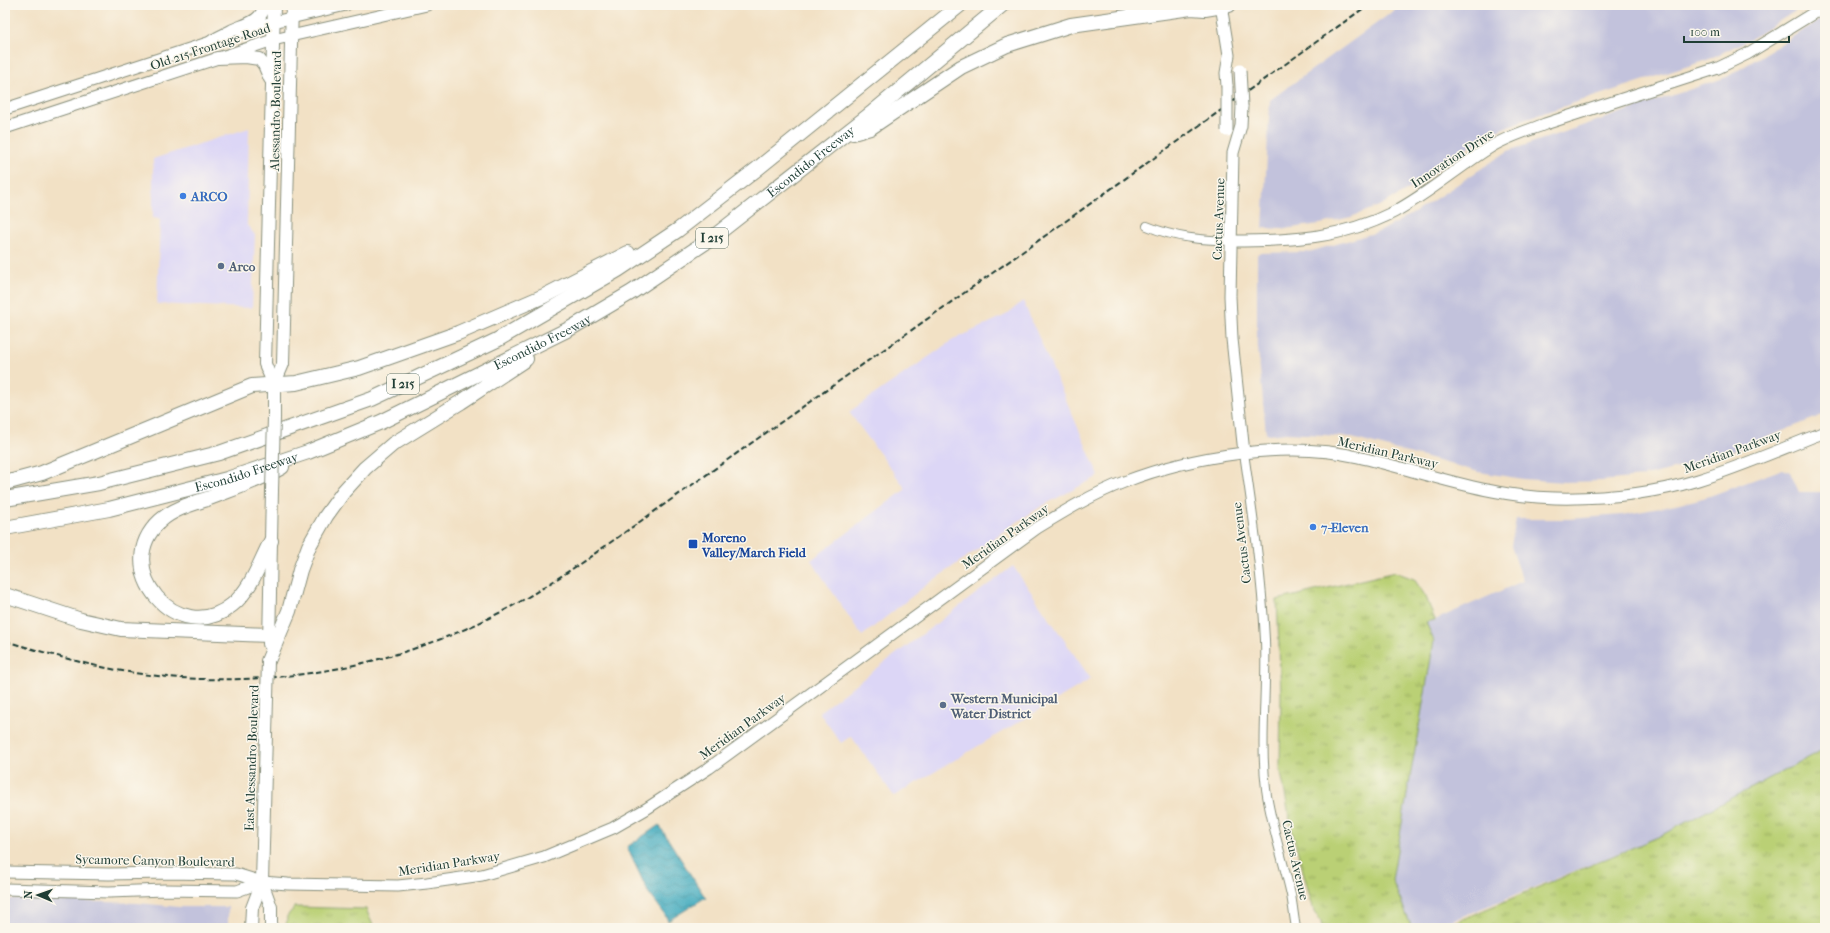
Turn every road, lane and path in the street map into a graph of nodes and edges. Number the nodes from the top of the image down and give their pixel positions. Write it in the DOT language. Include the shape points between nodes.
graph roads {
  1 [pos="265,5"];
  2 [pos="274,5"];
  3 [pos="292,5"];
  4 [pos="346,5"];
  5 [pos="427,5"];
  6 [pos="947,5"];
  7 [pos="960,5"];
  8 [pos="1224,5"];
  9 [pos="1825,6"];
  10 [pos="999,8"];
  11 [pos="292,18"];
  12 [pos="274,22"];
  13 [pos="291,36"];
  14 [pos="273,40"];
  15 [pos="212,41"];
  16 [pos="1229,55"];
  17 [pos="218,58"];
  18 [pos="889,62"];
  19 [pos="272,83"];
  20 [pos="5,109"];
  21 [pos="5,128"];
  22 [pos="845,136"];
  23 [pos="1233,153"];
  24 [pos="757,169"];
  25 [pos="268,217"];
  26 [pos="287,217"];
  27 [pos="1148,226"];
  28 [pos="1231,241"];
  29 [pos="571,328"];
  30 [pos="274,385"];
  31 [pos="1825,432"];
  32 [pos="308,452"];
  33 [pos="1244,453"];
  34 [pos="5,483"];
  35 [pos="5,499"];
  36 [pos="5,528"];
  37 [pos="271,541"];
  38 [pos="5,595"];
  39 [pos="269,629"];
  40 [pos="268,662"];
  41 [pos="5,872"];
  42 [pos="262,882"];
  43 [pos="5,889"];
  44 [pos="251,928"];
  45 [pos="271,928"];
  46 [pos="1296,928"];
  1 -- 15 [label="main road" via="253,23"];
  2 -- 12 [label="main road, Alessandro Boulevard"];
  3 -- 11 [label="main road, Alessandro Boulevard"];
  4 -- 11 [label="main road, Old 215 Frontage Road"];
  5 -- 13 [label="main road, Old 215 Frontage Road"];
  6 -- 18 [label="highway"];
  7 -- 18 [label="highway, Escondido Freeway / I 215"];
  8 -- 16 [label="main road, Cactus Avenue"];
  8 -- 22 [label="highway" via="1071,25 1025,38 960,67 870,128"];
  9 -- 28 [label="main road, Innovation Drive" via="1747,54 1718,68 1545,124 1491,146 1423,194 1394,211 1351,230 1289,241"];
  10 -- 22 [label="highway, Escondido Freeway / I 215"];
  11 -- 12 [label="main road, Old 215 Frontage Road"];
  11 -- 13 [label="main road, Alessandro Boulevard"];
  12 -- 14 [label="main road, Alessandro Boulevard"];
  12 -- 15 [label="main road, Old 215 Frontage Road"];
  13 -- 14 [label="main road, Old 215 Frontage Road"];
  13 -- 26 [label="main road, Alessandro Boulevard"];
  14 -- 17 [label="main road, Old 215 Frontage Road"];
  14 -- 19 [label="main road, Alessandro Boulevard"];
  15 -- 20 [label="main road, Old 215 Frontage Road"];
  16 -- 23 [label="main road, Cactus Avenue, bridge" via="1226,73 1227,131"];
  16 -- 23 [label="main road, Cactus Avenue, bridge" via="1240,70 1242,126"];
  17 -- 19 [label="main road" via="260,59"];
  17 -- 21 [label="main road, Old 215 Frontage Road"];
  18 -- 24 [label="highway, Escondido Freeway / I 215"];
  19 -- 25 [label="main road, Alessandro Boulevard"];
  22 -- 29 [label="highway, Escondido Freeway / I 215" via="712,238 632,292"];
  23 -- 28 [label="main road, Cactus Avenue"];
  24 -- 30 [label="highway" via="620,258 544,296 458,333 359,368 296,383"];
  24 -- 35 [label="highway, Escondido Freeway / I 215" via="678,230 618,270 497,340 372,398 219,453 99,483"];
  25 -- 30 [label="main road, East Alessandro Boulevard" via="265,364"];
  26 -- 30 [label="main road, East Alessandro Boulevard" via="284,364"];
  27 -- 28 [label="street, Innovation Drive" via="1172,236"];
  28 -- 33 [label="main road, Cactus Avenue" via="1232,339"];
  29 -- 32 [label="highway, Escondido Freeway / I 215" via="381,422"];
  29 -- 40 [label="highway" via="393,444 365,468 344,491 309,546 289,611"];
  30 -- 34 [label="highway" via="252,386 42,473"];
  30 -- 37 [label="main road, East Alessandro Boulevard, bridge"];
  31 -- 33 [label="main road, Meridian Parkway" via="1697,480 1653,491 1602,498 1554,498 1511,494 1477,488 1344,454 1284,450"];
  32 -- 36 [label="highway, Escondido Freeway / I 215" via="227,479 109,509"];
  32 -- 37 [label="highway" via="263,478 168,515 145,542 142,555 147,585 163,606 174,612 192,617 213,615 231,606 238,599"];
  33 -- 42 [label="main road, Meridian Parkway" via="1185,463 1144,474 1066,510 1037,528 709,768 646,809 578,844 482,875 427,883 398,886"];
  33 -- 46 [label="street, Cactus Avenue" via="1254,522 1265,640 1266,789 1291,895"];
  37 -- 39 [label="main road, East Alessandro Boulevard"];
  38 -- 39 [label="highway" via="81,620 121,629"];
  39 -- 40 [label="main road, East Alessandro Boulevard"];
  40 -- 42 [label="main road, East Alessandro Boulevard, bridge"];
  41 -- 42 [label="main road, Sycamore Canyon Boulevard" via="236,874"];
  42 -- 43 [label="main road" via="237,891 109,892"];
  42 -- 44 [label="main road, East Alessandro Boulevard" via="252,908"];
  42 -- 45 [label="main road, East Alessandro Boulevard" via="271,907"];
}
